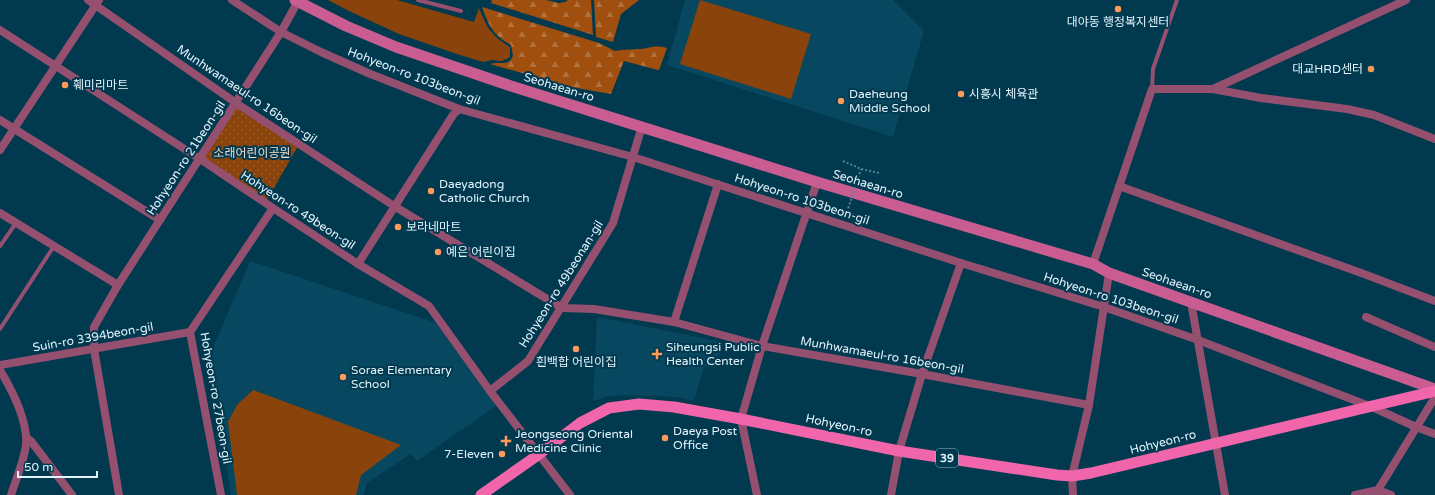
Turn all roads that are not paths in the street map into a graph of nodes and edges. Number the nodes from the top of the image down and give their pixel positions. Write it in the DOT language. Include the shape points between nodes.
graph roads {
  1 [pos="88,0"];
  2 [pos="232,0"];
  3 [pos="419,0"];
  4 [pos="1406,0"];
  5 [pos="296,1"];
  6 [pos="1179,1"];
  7 [pos="97,2"];
  8 [pos="461,10"];
  9 [pos="0,30"];
  10 [pos="281,32"];
  11 [pos="55,65"];
  12 [pos="1152,89"];
  13 [pos="1213,89"];
  14 [pos="236,103"];
  15 [pos="460,109"];
  16 [pos="0,120"];
  17 [pos="642,126"];
  18 [pos="14,129"];
  19 [pos="1435,139"];
  20 [pos="0,150"];
  21 [pos="633,157"];
  22 [pos="200,159"];
  23 [pos="817,182"];
  24 [pos="718,184"];
  25 [pos="1119,186"];
  26 [pos="394,206"];
  27 [pos="273,208"];
  28 [pos="0,213"];
  29 [pos="807,213"];
  30 [pos="160,220"];
  31 [pos="16,223"];
  32 [pos="0,246"];
  33 [pos="54,246"];
  34 [pos="961,263"];
  35 [pos="358,264"];
  36 [pos="1093,264"];
  37 [pos="1109,273"];
  38 [pos="118,285"];
  39 [pos="1191,302"];
  40 [pos="1435,302"];
  41 [pos="1104,307"];
  42 [pos="562,308"];
  43 [pos="1366,318"];
  44 [pos="674,322"];
  45 [pos="0,329"];
  46 [pos="190,332"];
  47 [pos="1198,340"];
  48 [pos="762,346"];
  49 [pos="1435,347"];
  50 [pos="94,348"];
  51 [pos="0,365"];
  52 [pos="0,370"];
  53 [pos="922,374"];
  54 [pos="1435,390"];
  55 [pos="490,392"];
  56 [pos="1435,397"];
  57 [pos="1089,406"];
  58 [pos="1372,407"];
  59 [pos="741,419"];
  60 [pos="1416,427"];
  61 [pos="1435,434"];
  62 [pos="26,437"];
  63 [pos="1215,443"];
  64 [pos="899,451"];
  65 [pos="538,455"];
  66 [pos="1072,476"];
  67 [pos="1378,492"];
  68 [pos="12,495"];
  69 [pos="72,495"];
  70 [pos="119,495"];
  71 [pos="221,495"];
  72 [pos="481,495"];
  73 [pos="570,495"];
  74 [pos="757,495"];
  75 [pos="891,495"];
  76 [pos="1073,495"];
  77 [pos="1225,495"];
  78 [pos="1355,495"];
  79 [pos="1391,495"];
  1 -- 7 [label="street, Munhwamaeul-ro 16beon-gil"];
  2 -- 10 [label="street, Hohyeon-ro 103beon-gil"];
  3 -- 8 [label="lane"];
  4 -- 13 [label="street"];
  5 -- 10 [label="street, Hohyeon-ro 21beon-gil"];
  5 -- 17 [label="main road, Seohaean-ro" via="396,47"];
  6 -- 12 [label="lane" via="1153,69"];
  7 -- 11 [label="street"];
  7 -- 14 [label="street, Munhwamaeul-ro 16beon-gil"];
  9 -- 11 [label="street, Hohyeon-ro 49beon-gil"];
  10 -- 14 [label="street, Hohyeon-ro 21beon-gil"];
  10 -- 15 [label="street, Hohyeon-ro 103beon-gil" via="368,74"];
  11 -- 18 [label="street"];
  11 -- 22 [label="street, Hohyeon-ro 49beon-gil"];
  12 -- 13 [label="street"];
  12 -- 25 [label="street"];
  13 -- 19 [label="street" via="1346,109"];
  14 -- 22 [label="street, Hohyeon-ro 21beon-gil"];
  14 -- 26 [label="street, Munhwamaeul-ro 16beon-gil"];
  15 -- 21 [label="street, Hohyeon-ro 103beon-gil"];
  15 -- 26 [label="street" via="452,115"];
  16 -- 18 [label="street"];
  17 -- 21 [label="street, Hohyeon-ro 49beonan-gil"];
  17 -- 23 [label="main road, Seohaean-ro"];
  18 -- 20 [label="street"];
  18 -- 30 [label="street"];
  21 -- 24 [label="street, Hohyeon-ro 103beon-gil"];
  21 -- 42 [label="street, Hohyeon-ro 49beonan-gil" via="613,223"];
  22 -- 27 [label="street, Hohyeon-ro 49beon-gil"];
  22 -- 30 [label="street, Hohyeon-ro 21beon-gil"];
  23 -- 29 [label="street"];
  23 -- 36 [label="main road, Seohaean-ro"];
  24 -- 29 [label="street, Hohyeon-ro 103beon-gil"];
  24 -- 44 [label="street"];
  25 -- 36 [label="street"];
  25 -- 40 [label="street"];
  26 -- 35 [label="street"];
  26 -- 42 [label="street, Munhwamaeul-ro 16beon-gil"];
  27 -- 35 [label="street, Hohyeon-ro 49beon-gil"];
  27 -- 46 [label="street, Hohyeon-ro 27beon-gil"];
  28 -- 31 [label="street"];
  29 -- 34 [label="street, Hohyeon-ro 103beon-gil"];
  29 -- 48 [label="street"];
  30 -- 38 [label="street, Hohyeon-ro 21beon-gil"];
  31 -- 32 [label="lane"];
  31 -- 33 [label="street"];
  33 -- 38 [label="street"];
  33 -- 45 [label="lane"];
  34 -- 41 [label="street, Hohyeon-ro 103beon-gil"];
  34 -- 53 [label="street"];
  35 -- 55 [label="street, Hohyeon-ro 49beon-gil" via="430,306"];
  36 -- 37 [label="main road, Seohaean-ro"];
  37 -- 39 [label="main road, Seohaean-ro"];
  37 -- 41 [label="street"];
  38 -- 50 [label="street, Hohyeon-ro 21beon-gil" via="94,327"];
  39 -- 47 [label="street, Hohyeon-ro"];
  39 -- 54 [label="main road, Seohaean-ro"];
  41 -- 47 [label="street, Hohyeon-ro 103beon-gil"];
  41 -- 57 [label="street"];
  42 -- 44 [label="street, Munhwamaeul-ro 16beon-gil" via="594,309"];
  42 -- 55 [label="street, Hohyeon-ro 49beonan-gil" via="528,361"];
  43 -- 49 [label="street"];
  44 -- 48 [label="street, Munhwamaeul-ro 16beon-gil"];
  46 -- 50 [label="street, Suin-ro 3394beon-gil"];
  46 -- 71 [label="street, Hohyeon-ro 27beon-gil"];
  47 -- 58 [label="street, Hohyeon-ro 103beon-gil"];
  47 -- 63 [label="street, Hohyeon-ro"];
  48 -- 53 [label="street, Munhwamaeul-ro 16beon-gil"];
  48 -- 59 [label="street"];
  50 -- 51 [label="street, Suin-ro 3394beon-gil"];
  50 -- 70 [label="street, Hohyeon-ro 21beon-gil"];
  52 -- 62 [label="street" via="18,406"];
  53 -- 57 [label="street, Munhwamaeul-ro 16beon-gil"];
  53 -- 64 [label="street"];
  54 -- 58 [label="main road, Hohyeon-ro / 39"];
  55 -- 65 [label="street, Hohyeon-ro 49beon-gil"];
  56 -- 60 [label="street"];
  57 -- 66 [label="street"];
  58 -- 60 [label="street, Hohyeon-ro 103beon-gil"];
  58 -- 63 [label="main road, Hohyeon-ro / 39"];
  59 -- 64 [label="main road, Hohyeon-ro / 39"];
  59 -- 65 [label="main road, Hohyeon-ro / 39" via="674,407 639,404 608,408 580,423"];
  59 -- 74 [label="street"];
  60 -- 61 [label="street, Hohyeon-ro 103beon-gil"];
  60 -- 67 [label="street"];
  62 -- 68 [label="street"];
  62 -- 69 [label="street"];
  63 -- 66 [label="main road, Hohyeon-ro / 39"];
  63 -- 77 [label="street"];
  64 -- 66 [label="main road, Hohyeon-ro / 39"];
  64 -- 75 [label="street"];
  65 -- 72 [label="main road, Hohyeon-ro / 39"];
  65 -- 73 [label="street, Hohyeon-ro 49beon-gil"];
  66 -- 76 [label="street"];
  67 -- 78 [label="street"];
  67 -- 79 [label="street"];
}
